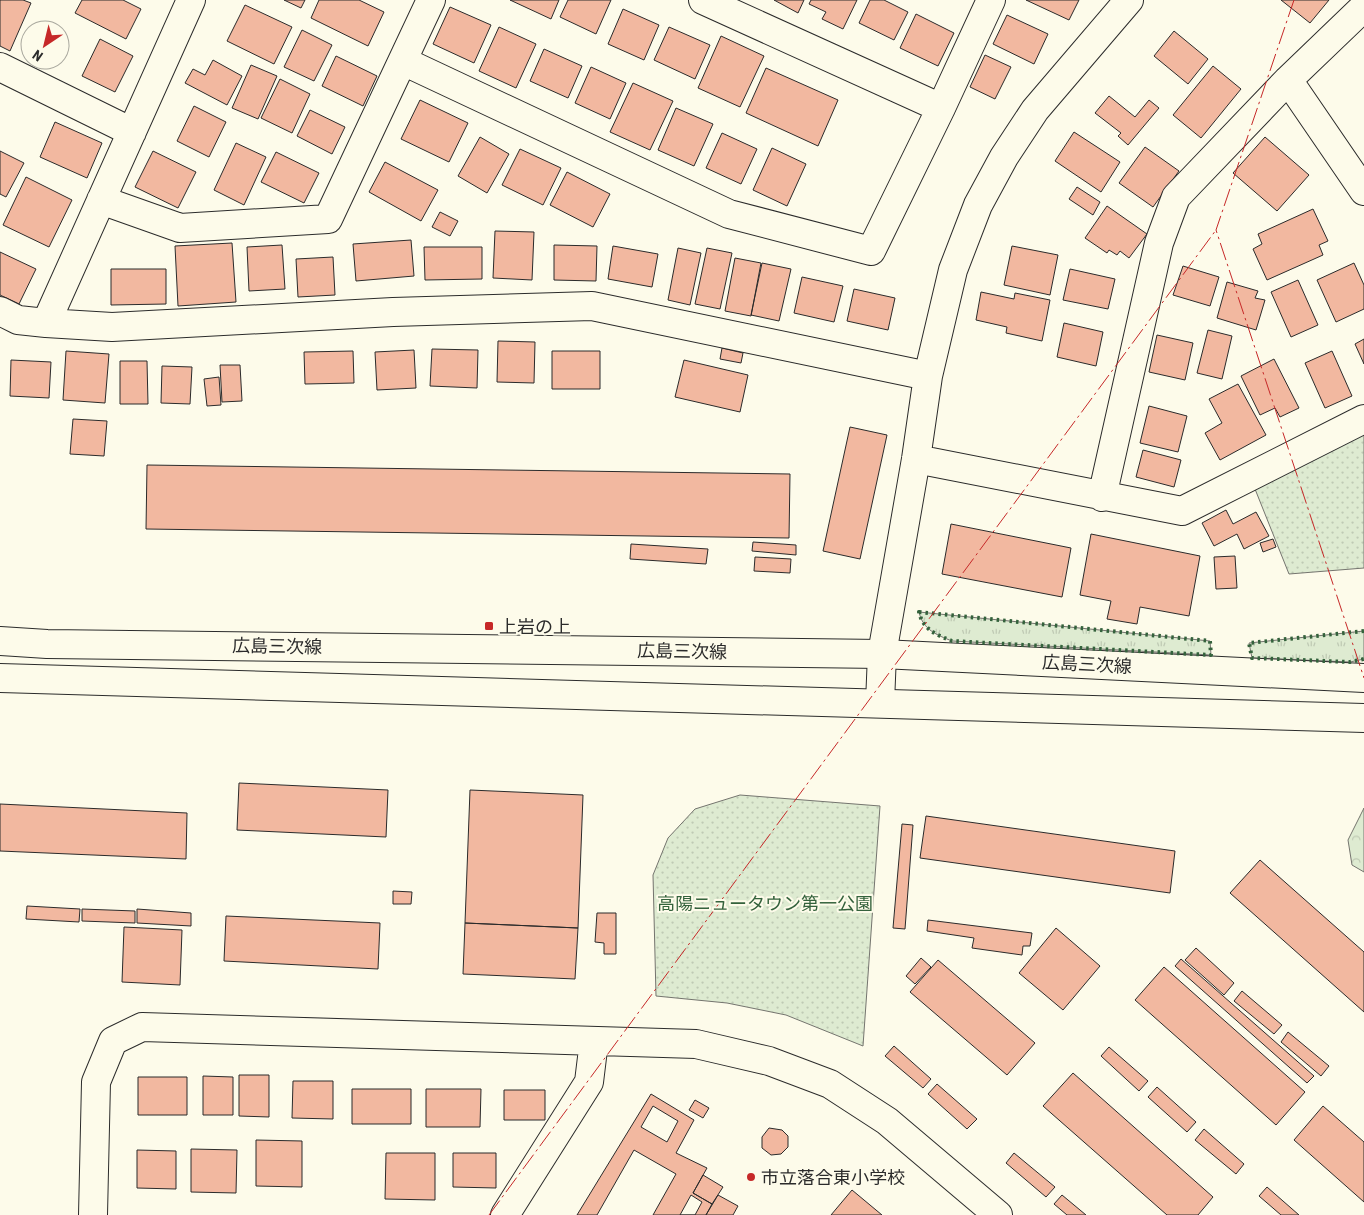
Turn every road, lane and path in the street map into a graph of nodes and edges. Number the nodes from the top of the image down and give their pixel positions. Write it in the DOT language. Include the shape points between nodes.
graph roads {
  1 [pos="191,0"];
  2 [pos="432,0"];
  3 [pos="703,0"];
  4 [pos="991,0"];
  5 [pos="1129,0"];
  6 [pos="1364,6"];
  7 [pos="403,60"];
  8 [pos="0,67"];
  9 [pos="1288,80"];
  10 [pos="941,108"];
  11 [pos="132,132"];
  12 [pos="1364,191"];
  13 [pos="100,200"];
  14 [pos="0,312"];
  15 [pos="46,322"];
  16 [pos="928,376"];
  17 [pos="1364,419"];
  18 [pos="916,459"];
  19 [pos="1102,497"];
  20 [pos="0,642"];
  21 [pos="882,654"];
  22 [pos="0,678"];
  23 [pos="1364,678"];
  24 [pos="880,703"];
  25 [pos="1364,718"];
  26 [pos="594,1041"];
  27 [pos="93,1215"];
  28 [pos="505,1215"];
  29 [pos="998,1215"];
  1 -- 11 [label="street"];
  2 -- 7 [label="street"];
  3 -- 10 [label="street"];
  4 -- 10 [label="street"];
  5 -- 16 [label="street" via="1035,110 978,205 953,270"];
  6 -- 9 [label="street"];
  7 -- 10 [label="street" via="729,214 871,250"];
  7 -- 13 [label="street" via="328,219 180,228"];
  8 -- 11 [label="street"];
  9 -- 12 [label="street"];
  9 -- 19 [label="street" via="1176,197 1159,243"];
  11 -- 13 [label="street"];
  13 -- 15 [label="street"];
  14 -- 15 [label="street" via="18,320"];
  15 -- 16 [label="street" via="112,328 393,312 592,306"];
  16 -- 18 [label="street"];
  17 -- 19 [label="street" via="1182,511"];
  18 -- 19 [label="street"];
  18 -- 21 [label="street"];
  20 -- 21 [label="street, 広島三次線"];
  21 -- 23 [label="street, 広島三次線"];
  21 -- 24 [label="street"];
  22 -- 24 [label="street"];
  24 -- 25 [label="street"];
  26 -- 27 [label="street" via="142,1027 112,1041 96,1082"];
  26 -- 28 [label="street" via="589,1082"];
  26 -- 29 [label="street" via="696,1044 768,1061 830,1084 887,1121"];
}
